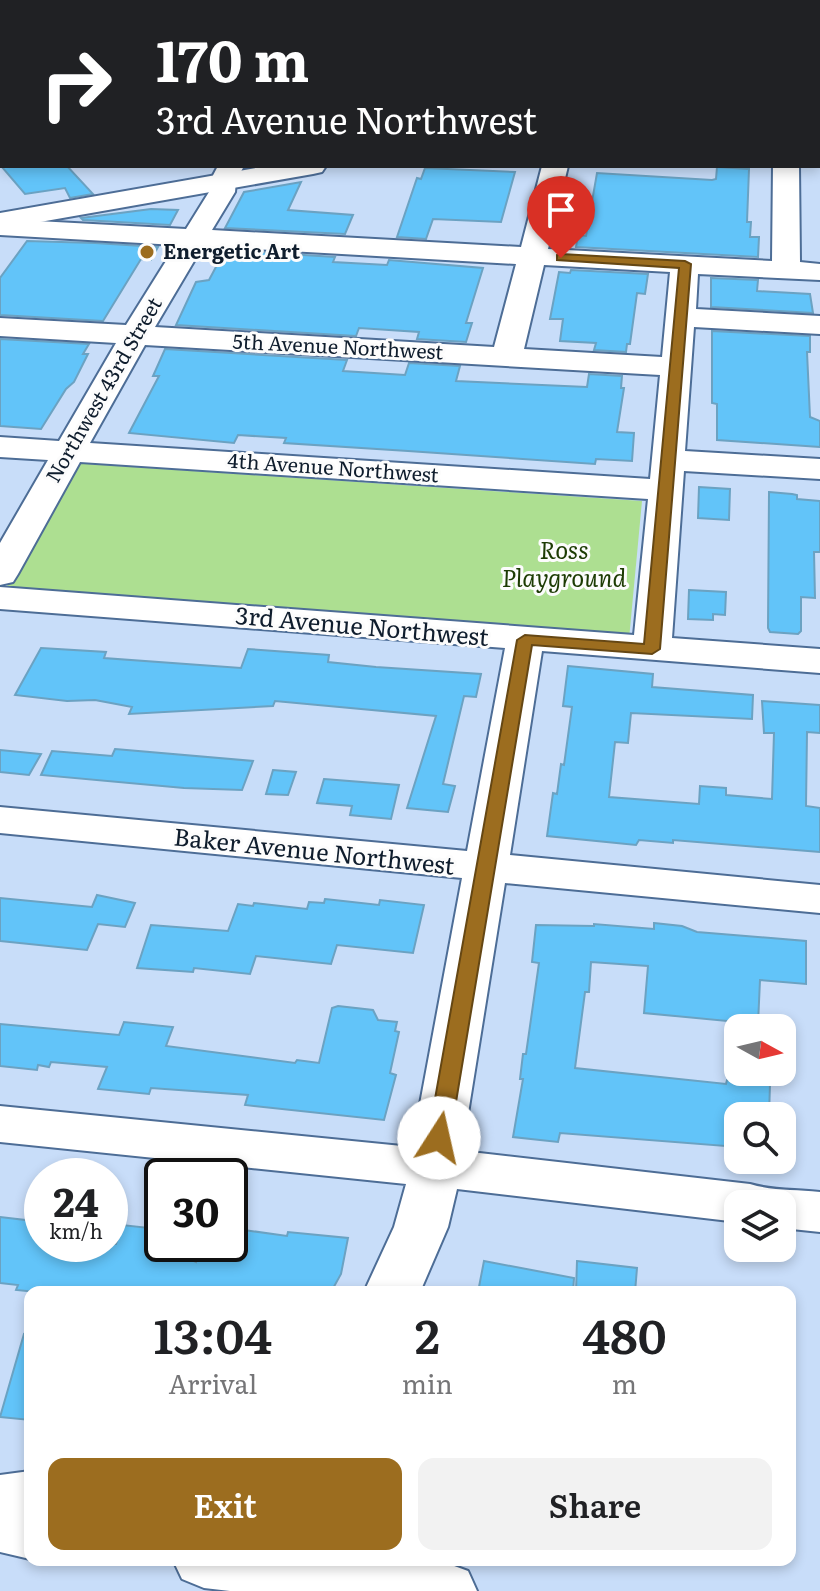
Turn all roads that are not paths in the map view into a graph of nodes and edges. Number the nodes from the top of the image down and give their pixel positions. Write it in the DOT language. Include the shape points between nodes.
graph roads {
  1 [pos="303,168"];
  2 [pos="554,168"];
  3 [pos="786,168"];
  4 [pos="224,183"];
  5 [pos="0,221"];
  6 [pos="0,227"];
  7 [pos="193,238"];
  8 [pos="531,256"];
  9 [pos="685,264"];
  10 [pos="786,270"];
  11 [pos="820,272"];
  12 [pos="681,317"];
  13 [pos="820,325"];
  14 [pos="0,327"];
  15 [pos="135,335"];
  16 [pos="507,357"];
  17 [pos="677,367"];
  18 [pos="0,447"];
  19 [pos="69,451"];
  20 [pos="820,469"];
  21 [pos="668,475"];
  22 [pos="0,574"];
  23 [pos="0,598"];
  24 [pos="525,640"];
  25 [pos="652,649"];
  26 [pos="820,661"];
  27 [pos="0,820"];
  28 [pos="487,869"];
  29 [pos="820,899"];
  30 [pos="0,1124"];
  31 [pos="435,1168"];
  32 [pos="724,1201"];
  33 [pos="796,1209"];
  34 [pos="820,1212"];
  35 [pos="395,1286"];
  36 [pos="24,1498"];
  37 [pos="0,1501"];
  38 [pos="0,1525"];
  39 [pos="24,1531"];
  40 [pos="251,1566"];
  41 [pos="446,1591"];
  1 -- 4 [label="main road"];
  2 -- 8 [label="street"];
  3 -- 10 [label="street"];
  4 -- 5 [label="main road"];
  4 -- 7 [label="street, Northwest 43rd Street"];
  6 -- 7 [label="street"];
  7 -- 8 [label="street"];
  7 -- 15 [label="street, Northwest 43rd Street"];
  8 -- 9 [label="street"];
  8 -- 16 [label="street"];
  9 -- 10 [label="street"];
  9 -- 12 [label="street"];
  10 -- 11 [label="street"];
  12 -- 13 [label="street"];
  12 -- 17 [label="street"];
  14 -- 15 [label="street, 5th Avenue Northwest"];
  15 -- 16 [label="street, 5th Avenue Northwest"];
  15 -- 19 [label="street, Northwest 43rd Street"];
  16 -- 17 [label="street, 5th Avenue Northwest"];
  17 -- 21 [label="street"];
  18 -- 19 [label="street, 4th Avenue Northwest"];
  19 -- 21 [label="street, 4th Avenue Northwest"];
  19 -- 22 [label="street, Northwest 43rd Street"];
  20 -- 21 [label="street, 4th Avenue Northwest"];
  21 -- 25 [label="street"];
  23 -- 24 [label="street, 3rd Avenue Northwest"];
  24 -- 25 [label="street, 3rd Avenue Northwest"];
  24 -- 28 [label="street"];
  25 -- 26 [label="street, 3rd Avenue Northwest"];
  27 -- 28 [label="street, Baker Avenue Northwest"];
  28 -- 29 [label="street, Baker Avenue Northwest"];
  28 -- 31 [label="street"];
  30 -- 31 [label="street"];
  31 -- 32 [label="street"];
  31 -- 35 [label="street" via="421,1227"];
  33 -- 34 [label="street"];
  36 -- 37 [label="street"];
  38 -- 39 [label="street"];
  40 -- 41 [label="street"];
}
